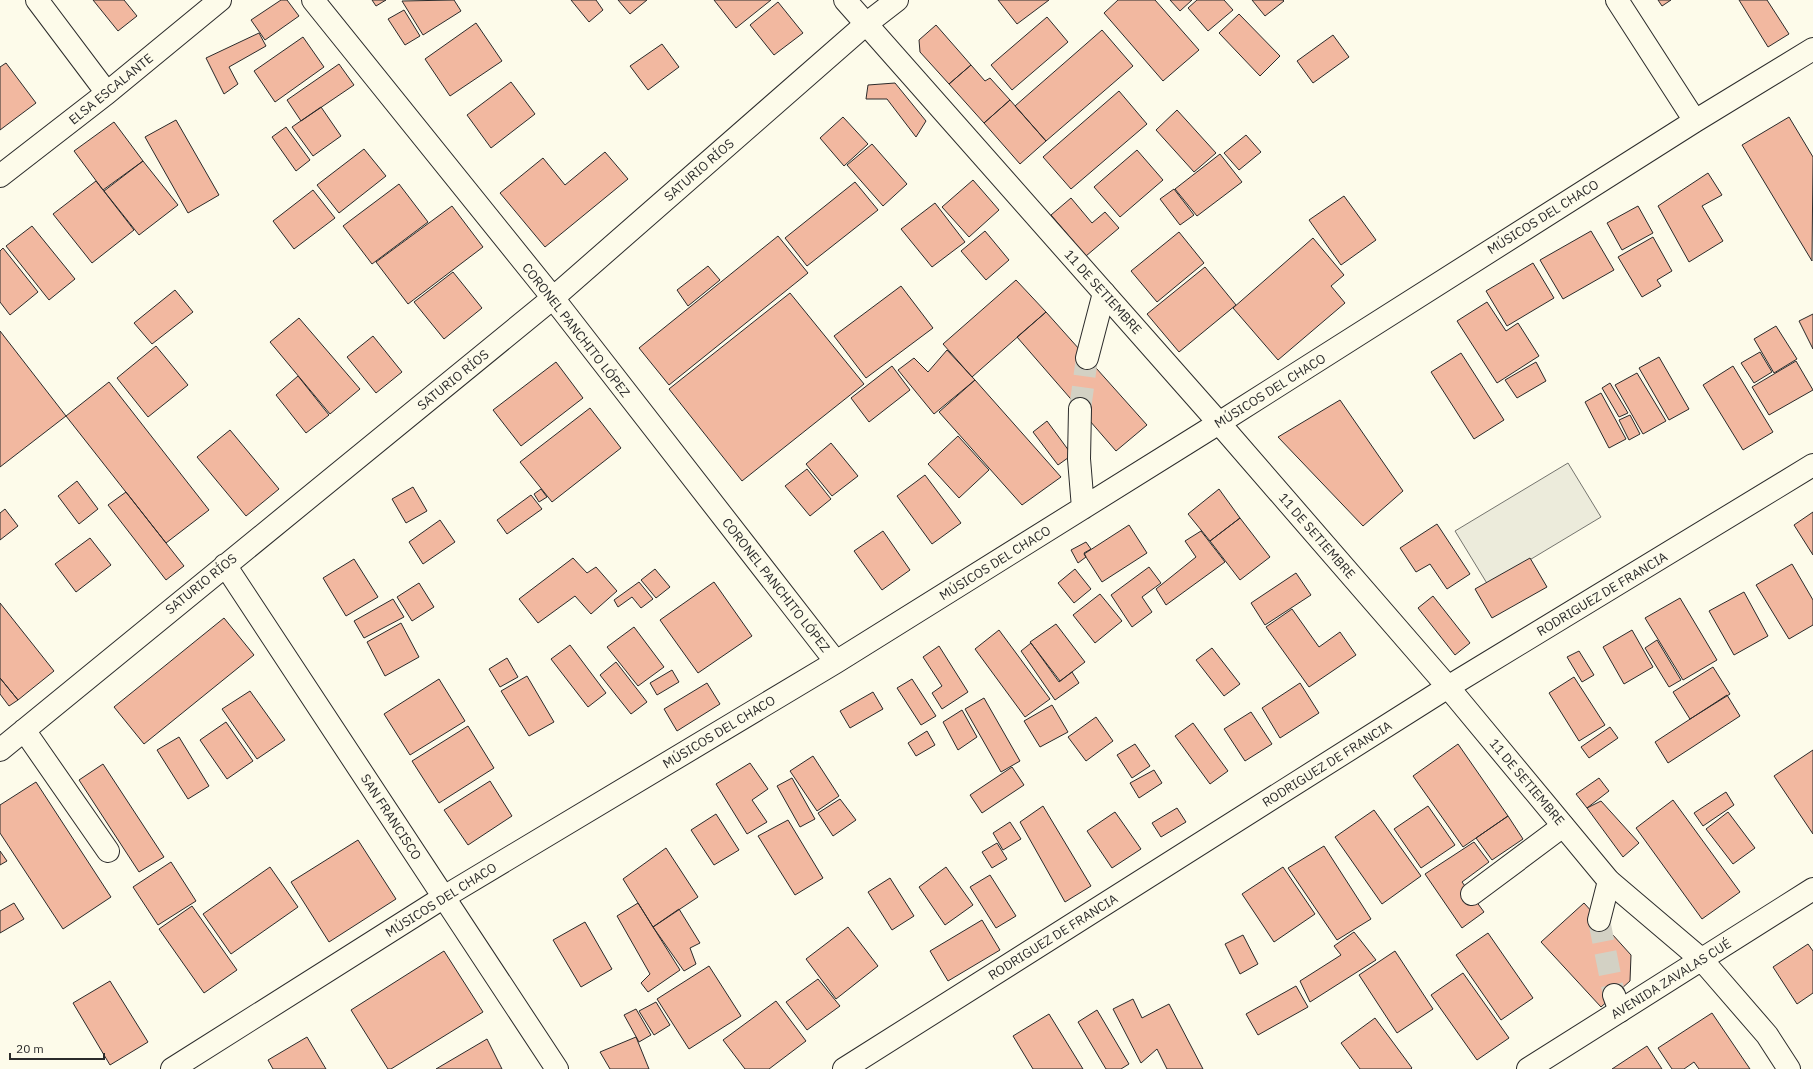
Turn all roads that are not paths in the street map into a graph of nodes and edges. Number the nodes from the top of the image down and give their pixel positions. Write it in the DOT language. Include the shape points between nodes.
graph roads {
  1 [pos="37,0"];
  2 [pos="220,0"];
  3 [pos="313,0"];
  4 [pos="844,0"];
  5 [pos="897,0"];
  6 [pos="1617,0"];
  7 [pos="866,24"];
  8 [pos="1813,49"];
  9 [pos="107,93"];
  10 [pos="1695,121"];
  11 [pos="0,176"];
  12 [pos="1104,293"];
  13 [pos="552,298"];
  14 [pos="1087,358"];
  15 [pos="1080,409"];
  16 [pos="1219,423"];
  17 [pos="1813,465"];
  18 [pos="1083,508"];
  19 [pos="225,565"];
  20 [pos="836,662"];
  21 [pos="1448,687"];
  22 [pos="24,730"];
  23 [pos="0,750"];
  24 [pos="1563,826"];
  25 [pos="108,851"];
  26 [pos="1609,881"];
  27 [pos="1813,889"];
  28 [pos="1472,894"];
  29 [pos="444,897"];
  30 [pos="1599,920"];
  31 [pos="1702,960"];
  32 [pos="172,1069"];
  33 [pos="557,1069"];
  34 [pos="844,1069"];
  35 [pos="1528,1069"];
  36 [pos="1789,1069"];
  1 -- 9 [label="street"];
  2 -- 9 [label="street, ELSA ESCALANTE"];
  3 -- 13 [label="street, CORONEL PANCHITO LÓPEZ"];
  4 -- 7 [label="street, 11 DE SETIEMBRE"];
  5 -- 7 [label="street, SATURIO RÍOS"];
  6 -- 10 [label="street"];
  7 -- 12 [label="street, 11 DE SETIEMBRE"];
  7 -- 13 [label="street, SATURIO RÍOS"];
  8 -- 10 [label="street, MÚSICOS DEL CHACO"];
  9 -- 11 [label="street, ELSA ESCALANTE"];
  10 -- 16 [label="street, MÚSICOS DEL CHACO"];
  12 -- 14 [label="street"];
  12 -- 16 [label="street, 11 DE SETIEMBRE"];
  13 -- 19 [label="street, SATURIO RÍOS"];
  13 -- 20 [label="street, CORONEL PANCHITO LÓPEZ"];
  15 -- 18 [label="street" via="1079,459"];
  16 -- 18 [label="street, MÚSICOS DEL CHACO"];
  16 -- 21 [label="street, 11 DE SETIEMBRE"];
  17 -- 21 [label="street, RODRIGUEZ DE FRANCIA"];
  18 -- 20 [label="street, MÚSICOS DEL CHACO"];
  19 -- 22 [label="street, SATURIO RÍOS"];
  19 -- 29 [label="street, SAN FRANCISCO"];
  20 -- 29 [label="street, MÚSICOS DEL CHACO"];
  21 -- 24 [label="street, 11 DE SETIEMBRE"];
  21 -- 34 [label="street, RODRIGUEZ DE FRANCIA"];
  22 -- 23 [label="street, SATURIO RÍOS"];
  22 -- 25 [label="street"];
  24 -- 26 [label="street, 11 DE SETIEMBRE"];
  24 -- 28 [label="street"];
  26 -- 30 [label="street"];
  26 -- 31 [label="street, 11 DE SETIEMBRE"];
  27 -- 31 [label="street, AVENIDA ZAVALAS CUÉ"];
  29 -- 32 [label="street, MÚSICOS DEL CHACO"];
  29 -- 33 [label="street, SAN FRANCISCO"];
  31 -- 35 [label="street, AVENIDA ZAVALAS CUÉ" via="1617,1003"];
  31 -- 36 [label="street, 11 DE SETIEMBRE" via="1767,1035"];
}
